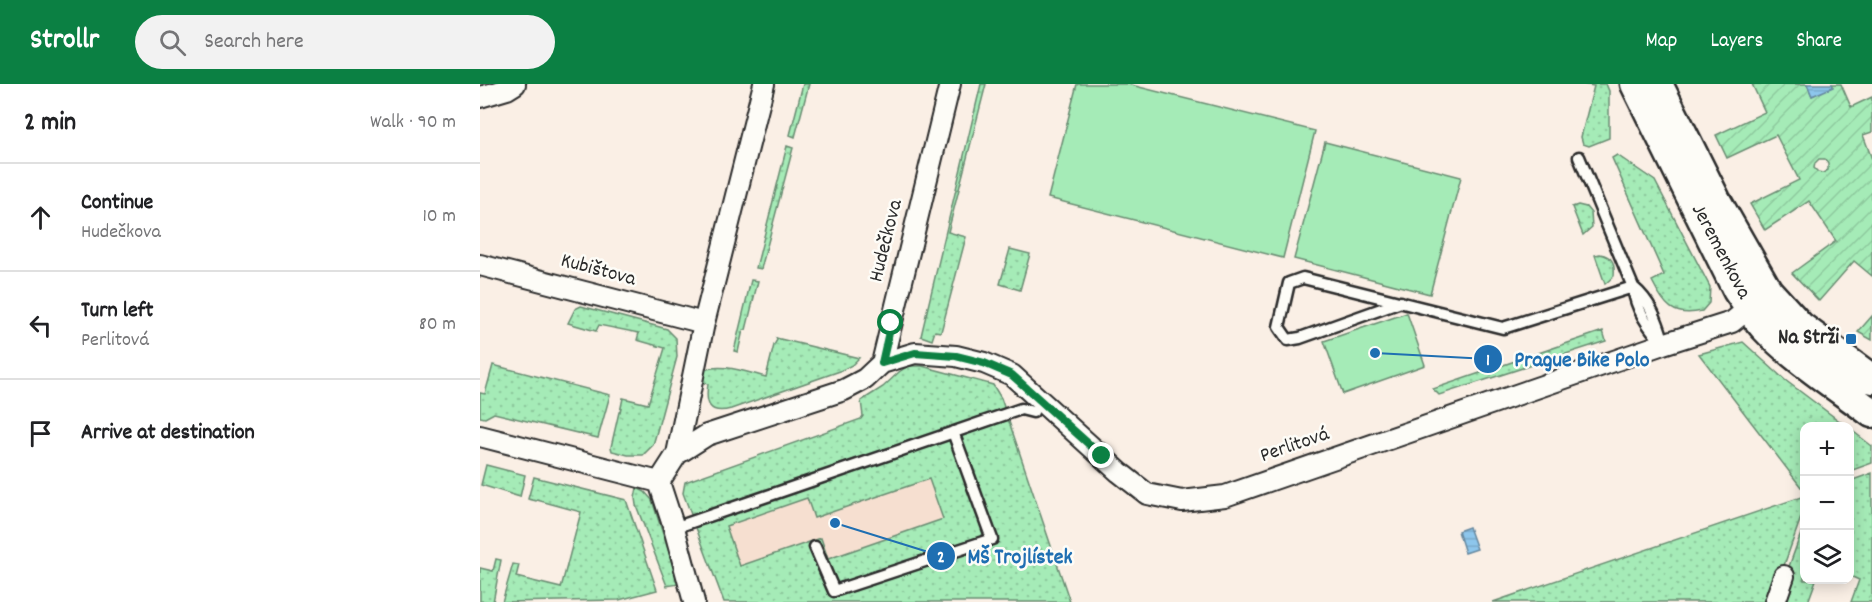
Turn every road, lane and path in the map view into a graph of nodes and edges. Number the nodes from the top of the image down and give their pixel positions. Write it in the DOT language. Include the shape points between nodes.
graph roads {
  1 [pos="515,84"];
  2 [pos="764,84"];
  3 [pos="950,84"];
  4 [pos="1635,84"];
  5 [pos="1658,84"];
  6 [pos="480,97"];
  7 [pos="1579,157"];
  8 [pos="480,265"];
  9 [pos="1633,286"];
  10 [pos="1759,300"];
  11 [pos="1401,302"];
  12 [pos="704,323"];
  13 [pos="1664,344"];
  14 [pos="882,363"];
  15 [pos="1872,379"];
  16 [pos="1034,412"];
  17 [pos="1872,413"];
  18 [pos="953,432"];
  19 [pos="480,436"];
  20 [pos="677,454"];
  21 [pos="659,482"];
  22 [pos="674,528"];
  23 [pos="815,547"];
  24 [pos="1784,576"];
  25 [pos="694,602"];
  26 [pos="1775,602"];
  1 -- 6 [label="street"];
  2 -- 12 [label="street"];
  3 -- 14 [label="street, Hudečkova"];
  4 -- 10 [label="street, Jeremenkova" via="1737,290"];
  5 -- 10 [label="street, Jeremenkova" via="1716,200"];
  7 -- 9 [label="lane"];
  8 -- 12 [label="street, Kubištova"];
  9 -- 11 [label="lane" via="1503,328"];
  9 -- 13 [label="lane" via="1646,322"];
  10 -- 13 [label="street, Perlitová" via="1732,322"];
  10 -- 15 [label="street, Jeremenkova"];
  10 -- 17 [label="street, Jeremenkova" via="1764,327"];
  11 -- 11 [label="lane" via="1303,278 1289,282 1279,327 1288,340 1300,338"];
  12 -- 20 [label="street"];
  13 -- 14 [label="street, Perlitová" via="1225,496 1182,501 1147,494 1012,375 956,356 915,353"];
  14 -- 20 [label="street" via="844,390 707,435"];
  16 -- 18 [label="lane" via="1021,409"];
  18 -- 22 [label="lane"];
  18 -- 23 [label="lane" via="992,539 834,591"];
  19 -- 21 [label="street"];
  20 -- 21 [label="street"];
  21 -- 22 [label="street"];
  22 -- 25 [label="street"];
  24 -- 26 [label="street"];
}
